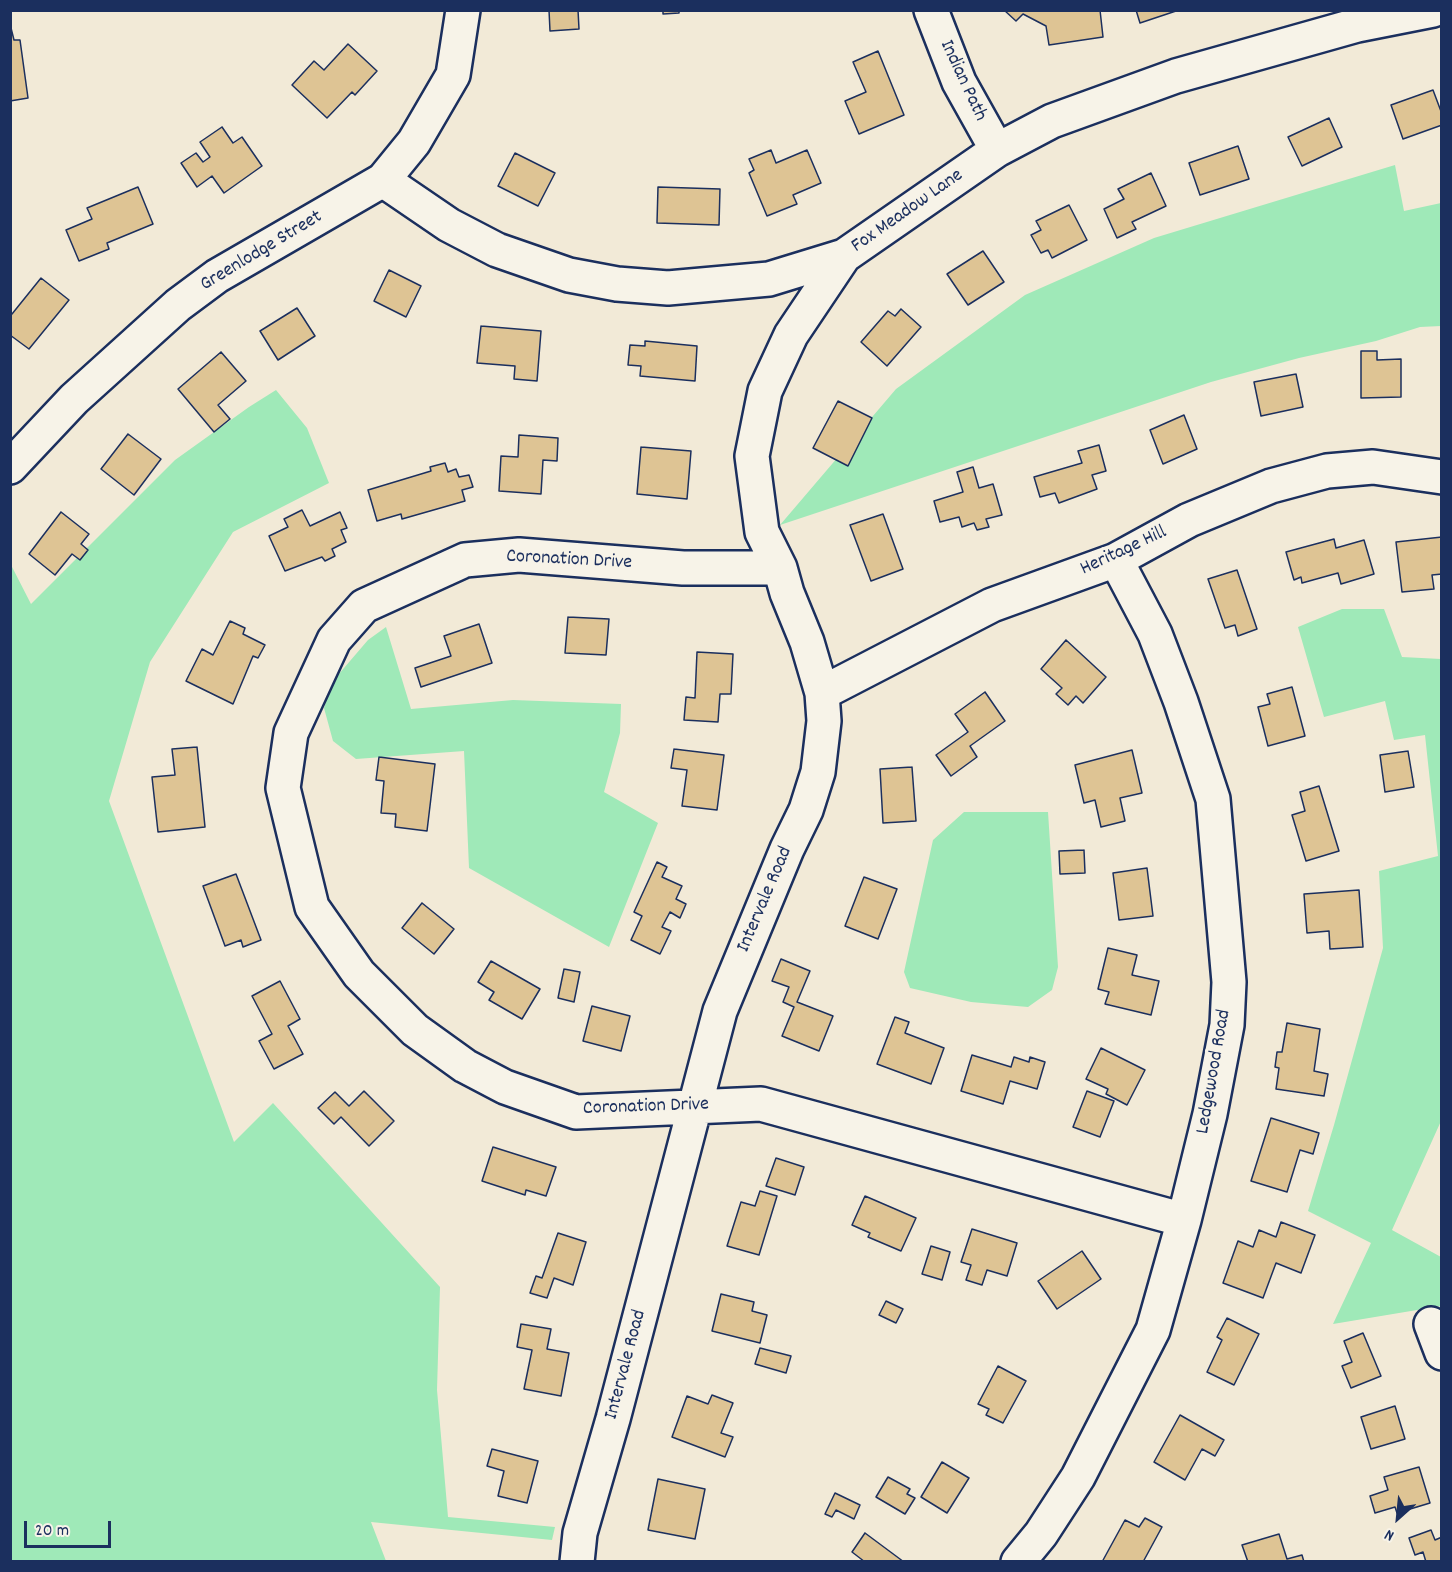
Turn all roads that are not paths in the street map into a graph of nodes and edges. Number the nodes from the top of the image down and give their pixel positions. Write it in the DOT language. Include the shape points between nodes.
graph roads {
  1 [pos="463,10"];
  2 [pos="930,10"];
  3 [pos="1433,10"];
  4 [pos="997,150"];
  5 [pos="383,180"];
  6 [pos="844,256"];
  7 [pos="10,467"];
  8 [pos="1442,477"];
  9 [pos="1116,560"];
  10 [pos="780,568"];
  11 [pos="822,693"];
  12 [pos="695,1107"];
  13 [pos="1184,1220"];
  14 [pos="577,1562"];
  15 [pos="1018,1562"];
  1 -- 5 [label="street, Greenlodge Street" via="453,75 414,142"];
  2 -- 4 [label="street, Indian Path" via="959,82"];
  3 -- 4 [label="street, Fox Meadow Lane" via="1357,25 1176,76 1052,121"];
  4 -- 6 [label="street, Fox Meadow Lane"];
  5 -- 6 [label="street, Fox Meadow Lane" via="449,225 497,250 569,275 617,284 668,288 769,279"];
  5 -- 7 [label="street, Greenlodge Street" via="217,276 178,305 74,399"];
  6 -- 10 [label="street, Intervale Road" via="791,335 765,391 752,456 762,532"];
  8 -- 9 [label="street, Heritage Hill" via="1373,467 1327,471 1271,486 1199,516"];
  9 -- 11 [label="street, Heritage Hill" via="992,605"];
  9 -- 13 [label="street, Ledgewood Road" via="1155,634 1212,799 1229,982 1227,1024"];
  10 -- 11 [label="street, Intervale Road"];
  10 -- 12 [label="street, Coronation Drive" via="683,568 519,555 465,560 364,606 334,640 291,733 283,789 312,907 359,974 415,1030 485,1077 576,1112"];
  11 -- 12 [label="street, Intervale Road" via="824,721 818,772 806,810 720,1011"];
  12 -- 13 [label="street, Coronation Drive" via="760,1104"];
  12 -- 14 [label="street, Intervale Road" via="580,1533"];
  13 -- 15 [label="street, Ledgewood Road" via="1153,1330 1078,1476"];
}
